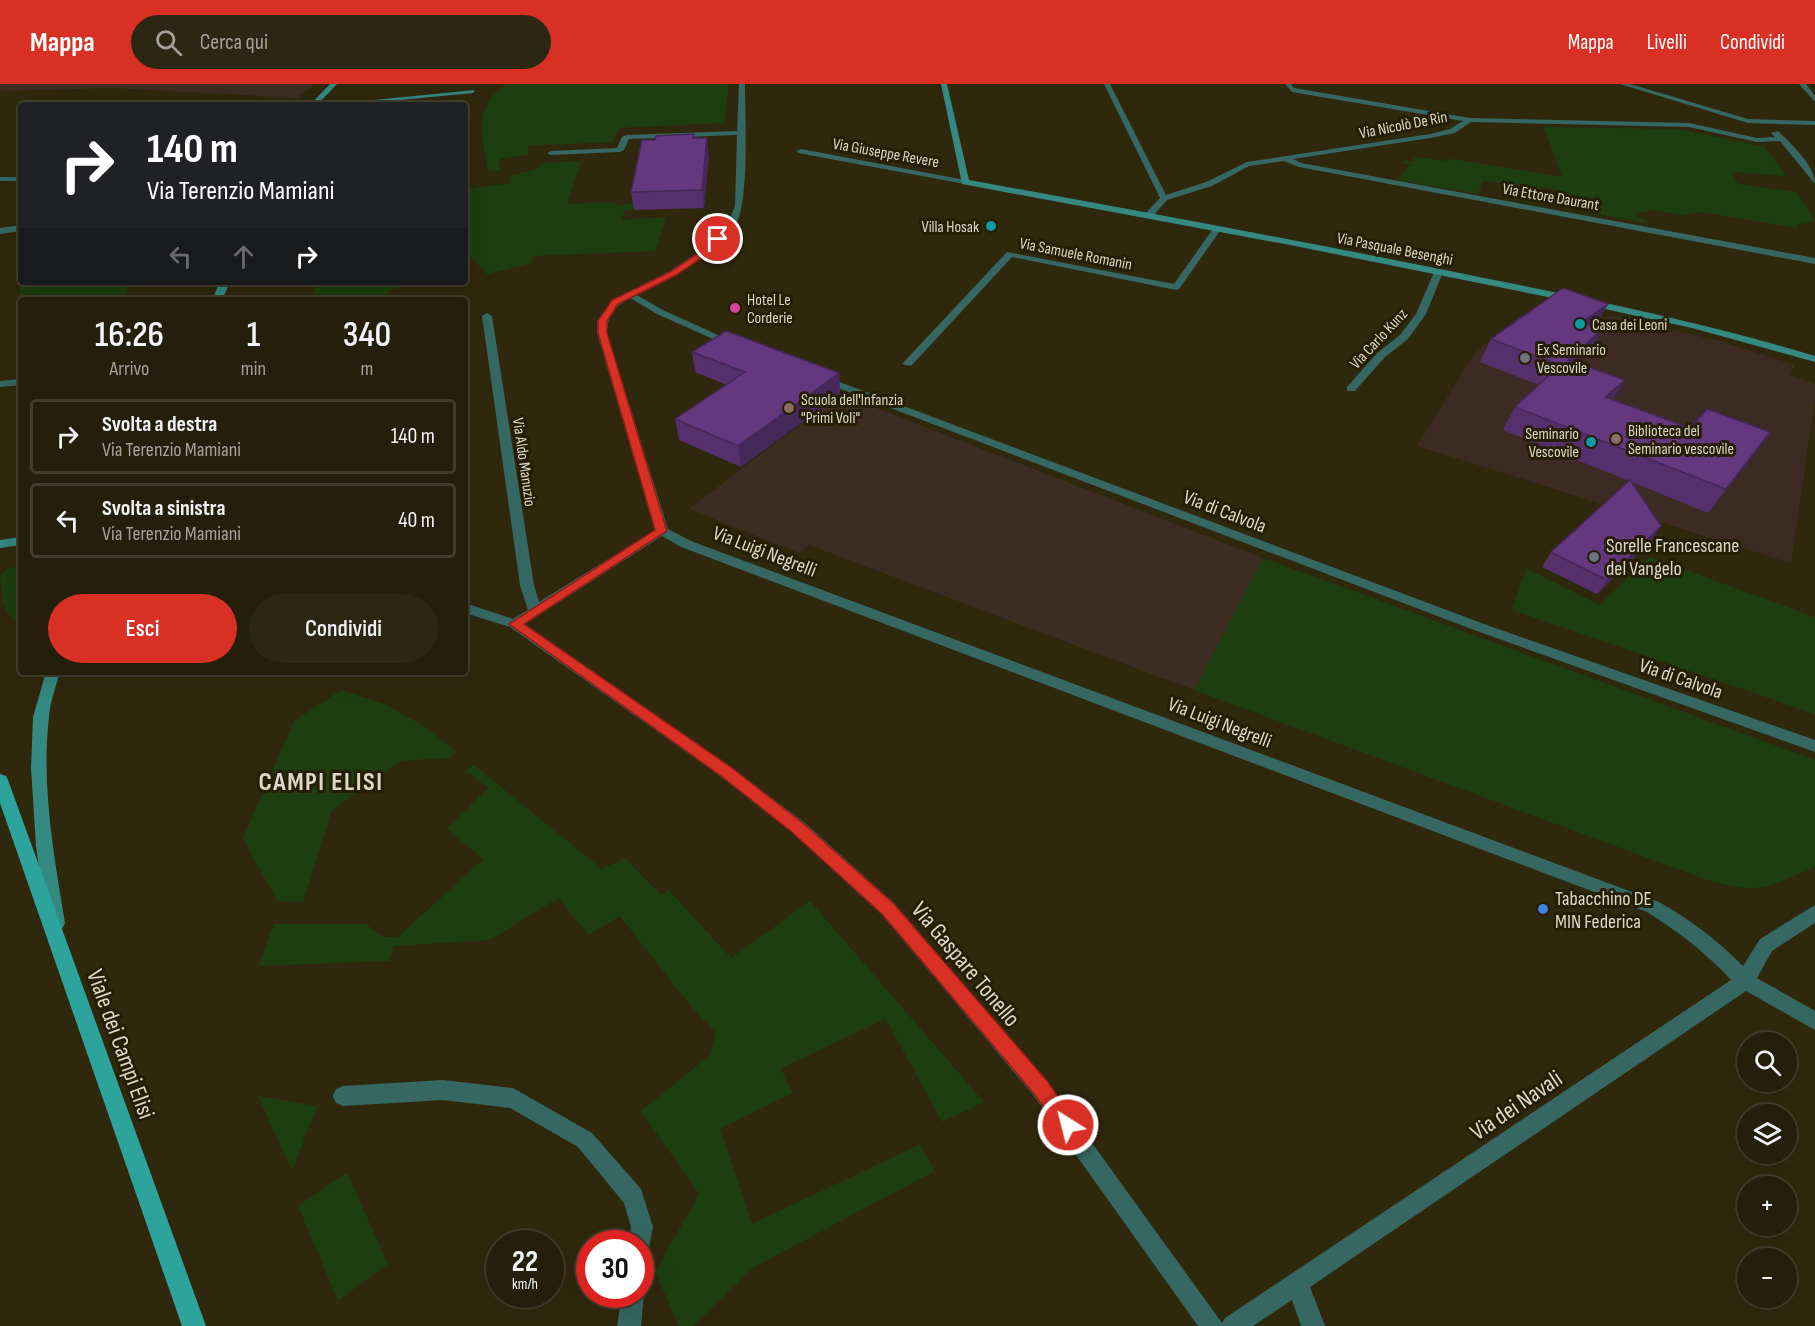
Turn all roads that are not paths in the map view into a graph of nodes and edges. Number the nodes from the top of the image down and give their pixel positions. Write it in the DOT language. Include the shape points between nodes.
graph roads {
  1 [pos="334,84"];
  2 [pos="742,84"];
  3 [pos="944,84"];
  4 [pos="1107,84"];
  5 [pos="1623,84"];
  6 [pos="1803,84"];
  7 [pos="481,86"];
  8 [pos="1290,87"];
  9 [pos="473,91"];
  10 [pos="468,98"];
  11 [pos="1815,100"];
  12 [pos="316,102"];
  13 [pos="393,102"];
  14 [pos="1470,120"];
  15 [pos="1764,122"];
  16 [pos="1815,123"];
  17 [pos="741,133"];
  18 [pos="1782,139"];
  19 [pos="801,151"];
  20 [pos="551,153"];
  21 [pos="1283,157"];
  22 [pos="0,179"];
  23 [pos="18,179"];
  24 [pos="965,182"];
  25 [pos="1815,182"];
  26 [pos="1164,198"];
  27 [pos="1149,215"];
  28 [pos="18,228"];
  29 [pos="1218,228"];
  30 [pos="0,231"];
  31 [pos="1815,261"];
  32 [pos="1438,272"];
  33 [pos="629,294"];
  34 [pos="487,316"];
  35 [pos="752,352"];
  36 [pos="1815,358"];
  37 [pos="907,364"];
  38 [pos="808,373"];
  39 [pos="18,382"];
  40 [pos="0,384"];
  41 [pos="1351,389"];
  42 [pos="662,531"];
  43 [pos="18,541"];
  44 [pos="0,544"];
  45 [pos="468,609"];
  46 [pos="535,611"];
  47 [pos="515,624"];
  48 [pos="52,675"];
  49 [pos="1815,746"];
  50 [pos="0,780"];
  51 [pos="1815,913"];
  52 [pos="60,949"];
  53 [pos="1745,981"];
  54 [pos="1815,1021"];
  55 [pos="343,1095"];
  56 [pos="642,1230"];
  57 [pos="1297,1283"];
  58 [pos="631,1308"];
  59 [pos="194,1326"];
  60 [pos="629,1326"];
  61 [pos="1212,1326"];
  62 [pos="1233,1326"];
  63 [pos="1313,1326"];
  1 -- 12 [label="street"];
  2 -- 17 [label="street"];
  3 -- 24 [label="street"];
  4 -- 26 [label="street"];
  5 -- 15 [label="street" via="1726,116"];
  6 -- 11 [label="street"];
  7 -- 9 [label="street"];
  8 -- 14 [label="street"];
  9 -- 10 [label="street"];
  9 -- 13 [label="street"];
  14 -- 18 [label="street, Via Nicolò De Rin" via="1689,125 1757,140"];
  14 -- 21 [label="street, Via Nicolò De Rin" via="1452,131 1430,136"];
  15 -- 16 [label="street"];
  15 -- 18 [label="street"];
  17 -- 20 [label="street" via="626,137 620,150"];
  17 -- 33 [label="street" via="739,206 730,227 706,251 673,273"];
  18 -- 25 [label="street"];
  19 -- 24 [label="street, Via Giuseppe Revere"];
  21 -- 26 [label="street, Via Nicolò De Rin" via="1247,164 1209,184"];
  21 -- 31 [label="street, Via Ettore Daurant" via="1299,165"];
  22 -- 23 [label="street"];
  24 -- 27 [label="street, Via Pasquale Besenghi"];
  26 -- 27 [label="street"];
  27 -- 29 [label="street, Via Pasquale Besenghi"];
  28 -- 30 [label="street"];
  29 -- 32 [label="street, Via Pasquale Besenghi"];
  29 -- 37 [label="street, Via Samuele Romanin" via="1176,287 1010,254"];
  32 -- 36 [label="street, Via Pasquale Besenghi" via="1725,334"];
  32 -- 41 [label="street, Via Carlo Kunz" via="1421,314 1404,337 1381,355"];
  33 -- 35 [label="street" via="660,312"];
  33 -- 42 [label="street" via="607,311 602,333"];
  34 -- 46 [label="street, Via Aldo Manuzio" via="527,585"];
  38 -- 49 [label="street, Via di Calvola" via="1468,623"];
  39 -- 40 [label="street"];
  42 -- 46 [label="street"];
  42 -- 53 [label="street, Via Luigi Negrelli" via="686,544 1653,907 1687,927"];
  43 -- 44 [label="street"];
  45 -- 47 [label="street, Via Gaspare Tonello"];
  46 -- 47 [label="street"];
  47 -- 61 [label="street, Via Gaspare Tonello" via="726,772 799,828 888,909 1041,1089"];
  48 -- 52 [label="street" via="41,715 39,790"];
  50 -- 52 [label="main road, Viale dei Campi Elisi"];
  51 -- 53 [label="street, Via dei Navali" via="1766,945"];
  52 -- 59 [label="main road, Viale dei Campi Elisi"];
  53 -- 54 [label="street, Via Luigi Negrelli"];
  53 -- 57 [label="street, Via dei Navali"];
  55 -- 56 [label="street" via="443,1090 513,1098 585,1140 633,1197"];
  57 -- 62 [label="street, Via dei Navali"];
  57 -- 63 [label="street"];
  58 -- 60 [label="street"];
}
